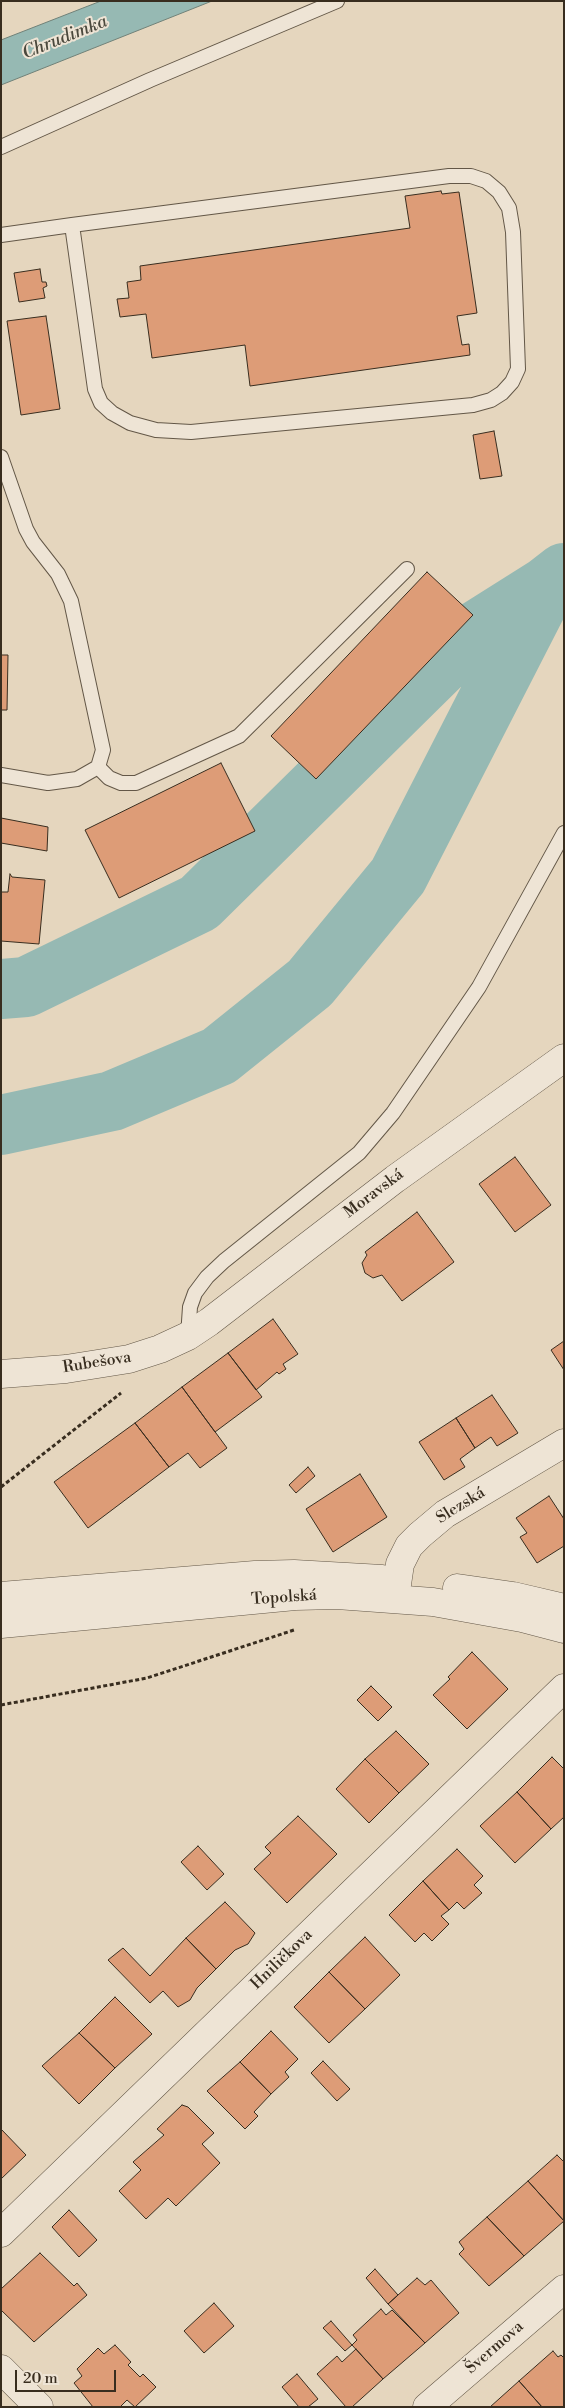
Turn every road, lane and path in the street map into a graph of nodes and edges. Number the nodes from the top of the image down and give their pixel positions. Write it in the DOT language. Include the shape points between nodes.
graph roads {
  1 [pos="337,1"];
  2 [pos="1,148"];
  3 [pos="72,225"];
  4 [pos="1,235"];
  5 [pos="1,457"];
  6 [pos="407,569"];
  7 [pos="98,767"];
  8 [pos="1,775"];
  9 [pos="564,833"];
  10 [pos="564,1058"];
  11 [pos="188,1336"];
  12 [pos="1,1374"];
  13 [pos="128,1387"];
  14 [pos="564,1443"];
  15 [pos="1,1488"];
  16 [pos="396,1589"];
  17 [pos="1,1596"];
  18 [pos="564,1608"];
  19 [pos="1,1624"];
  20 [pos="298,1628"];
  21 [pos="564,1629"];
  22 [pos="564,1688"];
  23 [pos="1,1705"];
  24 [pos="1,2233"];
  25 [pos="564,2289"];
  26 [pos="1,2369"];
  27 [pos="39,2407"];
  28 [pos="427,2407"];
  1 -- 2 [label="lane" via="141,84"];
  3 -- 3 [label="lane" via="449,176 471,176 486,181 499,192 509,208 514,232 518,370 502,392 491,400 473,405 191,432 156,430 130,423 101,403 95,389"];
  3 -- 4 [label="lane"];
  5 -- 7 [label="lane" via="26,529 61,580 71,601 102,740"];
  6 -- 7 [label="lane" via="239,736 136,783 121,783 109,778"];
  7 -- 8 [label="lane" via="63,783"];
  9 -- 11 [label="lane" via="479,986 393,1113 359,1153 207,1277 190,1306"];
  10 -- 11 [label="street, Moravská" via="395,1178"];
  11 -- 12 [label="street, Rubešova" via="129,1359 66,1370"];
  13 -- 15 [label="path"];
  14 -- 16 [label="street, Slezská" via="433,1523 409,1546 400,1564"];
  16 -- 17 [label="street, Topolská" via="294,1574"];
  16 -- 18 [label="street, Topolská" via="513,1596"];
  16 -- 19 [label="street, Topolská"];
  16 -- 21 [label="street, Topolská"];
  20 -- 23 [label="path" via="146,1678"];
  22 -- 24 [label="street, Hniličkova"];
  25 -- 28 [label="street, Švermova"];
  26 -- 27 [label="street"];
}
